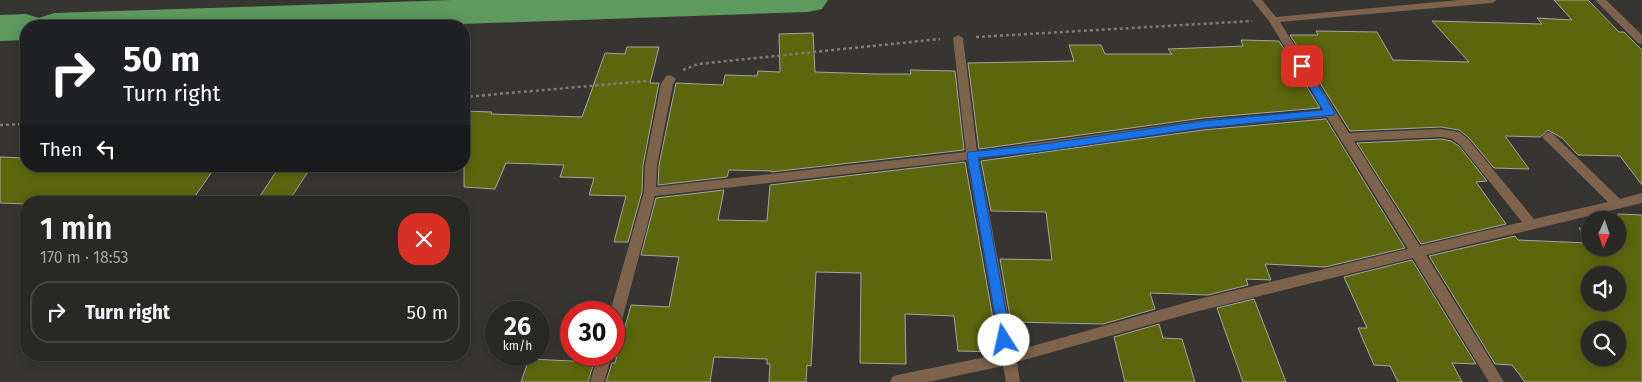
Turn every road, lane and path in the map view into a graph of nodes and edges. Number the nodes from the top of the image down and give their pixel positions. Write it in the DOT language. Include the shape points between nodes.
graph roads {
  1 [pos="1492,0"];
  2 [pos="1600,0"];
  3 [pos="1259,2"];
  4 [pos="1273,20"];
  5 [pos="958,38"];
  6 [pos="1642,41"];
  7 [pos="670,79"];
  8 [pos="470,96"];
  9 [pos="1330,113"];
  10 [pos="20,124"];
  11 [pos="0,125"];
  12 [pos="1548,136"];
  13 [pos="1345,137"];
  14 [pos="972,155"];
  15 [pos="650,192"];
  16 [pos="1642,198"];
  17 [pos="1618,204"];
  18 [pos="1530,224"];
  19 [pos="1415,252"];
  20 [pos="620,301"];
  21 [pos="1008,359"];
  22 [pos="602,366"];
  23 [pos="598,382"];
  24 [pos="897,382"];
  25 [pos="1013,382"];
  26 [pos="1497,382"];
  1 -- 4 [label="street"];
  2 -- 6 [label="street"];
  3 -- 4 [label="street"];
  4 -- 9 [label="street"];
  5 -- 14 [label="street"];
  7 -- 8 [label="path"];
  7 -- 15 [label="street" via="651,165"];
  9 -- 13 [label="street"];
  9 -- 14 [label="street" via="1203,124"];
  10 -- 11 [label="path"];
  12 -- 17 [label="street"];
  13 -- 18 [label="street" via="1456,135"];
  13 -- 19 [label="street"];
  14 -- 15 [label="street"];
  14 -- 21 [label="street"];
  15 -- 20 [label="street"];
  16 -- 17 [label="street"];
  17 -- 18 [label="street"];
  18 -- 19 [label="street"];
  19 -- 21 [label="street" via="1195,306"];
  19 -- 26 [label="street"];
  21 -- 24 [label="street"];
  21 -- 25 [label="street"];
  22 -- 23 [label="street"];
}
